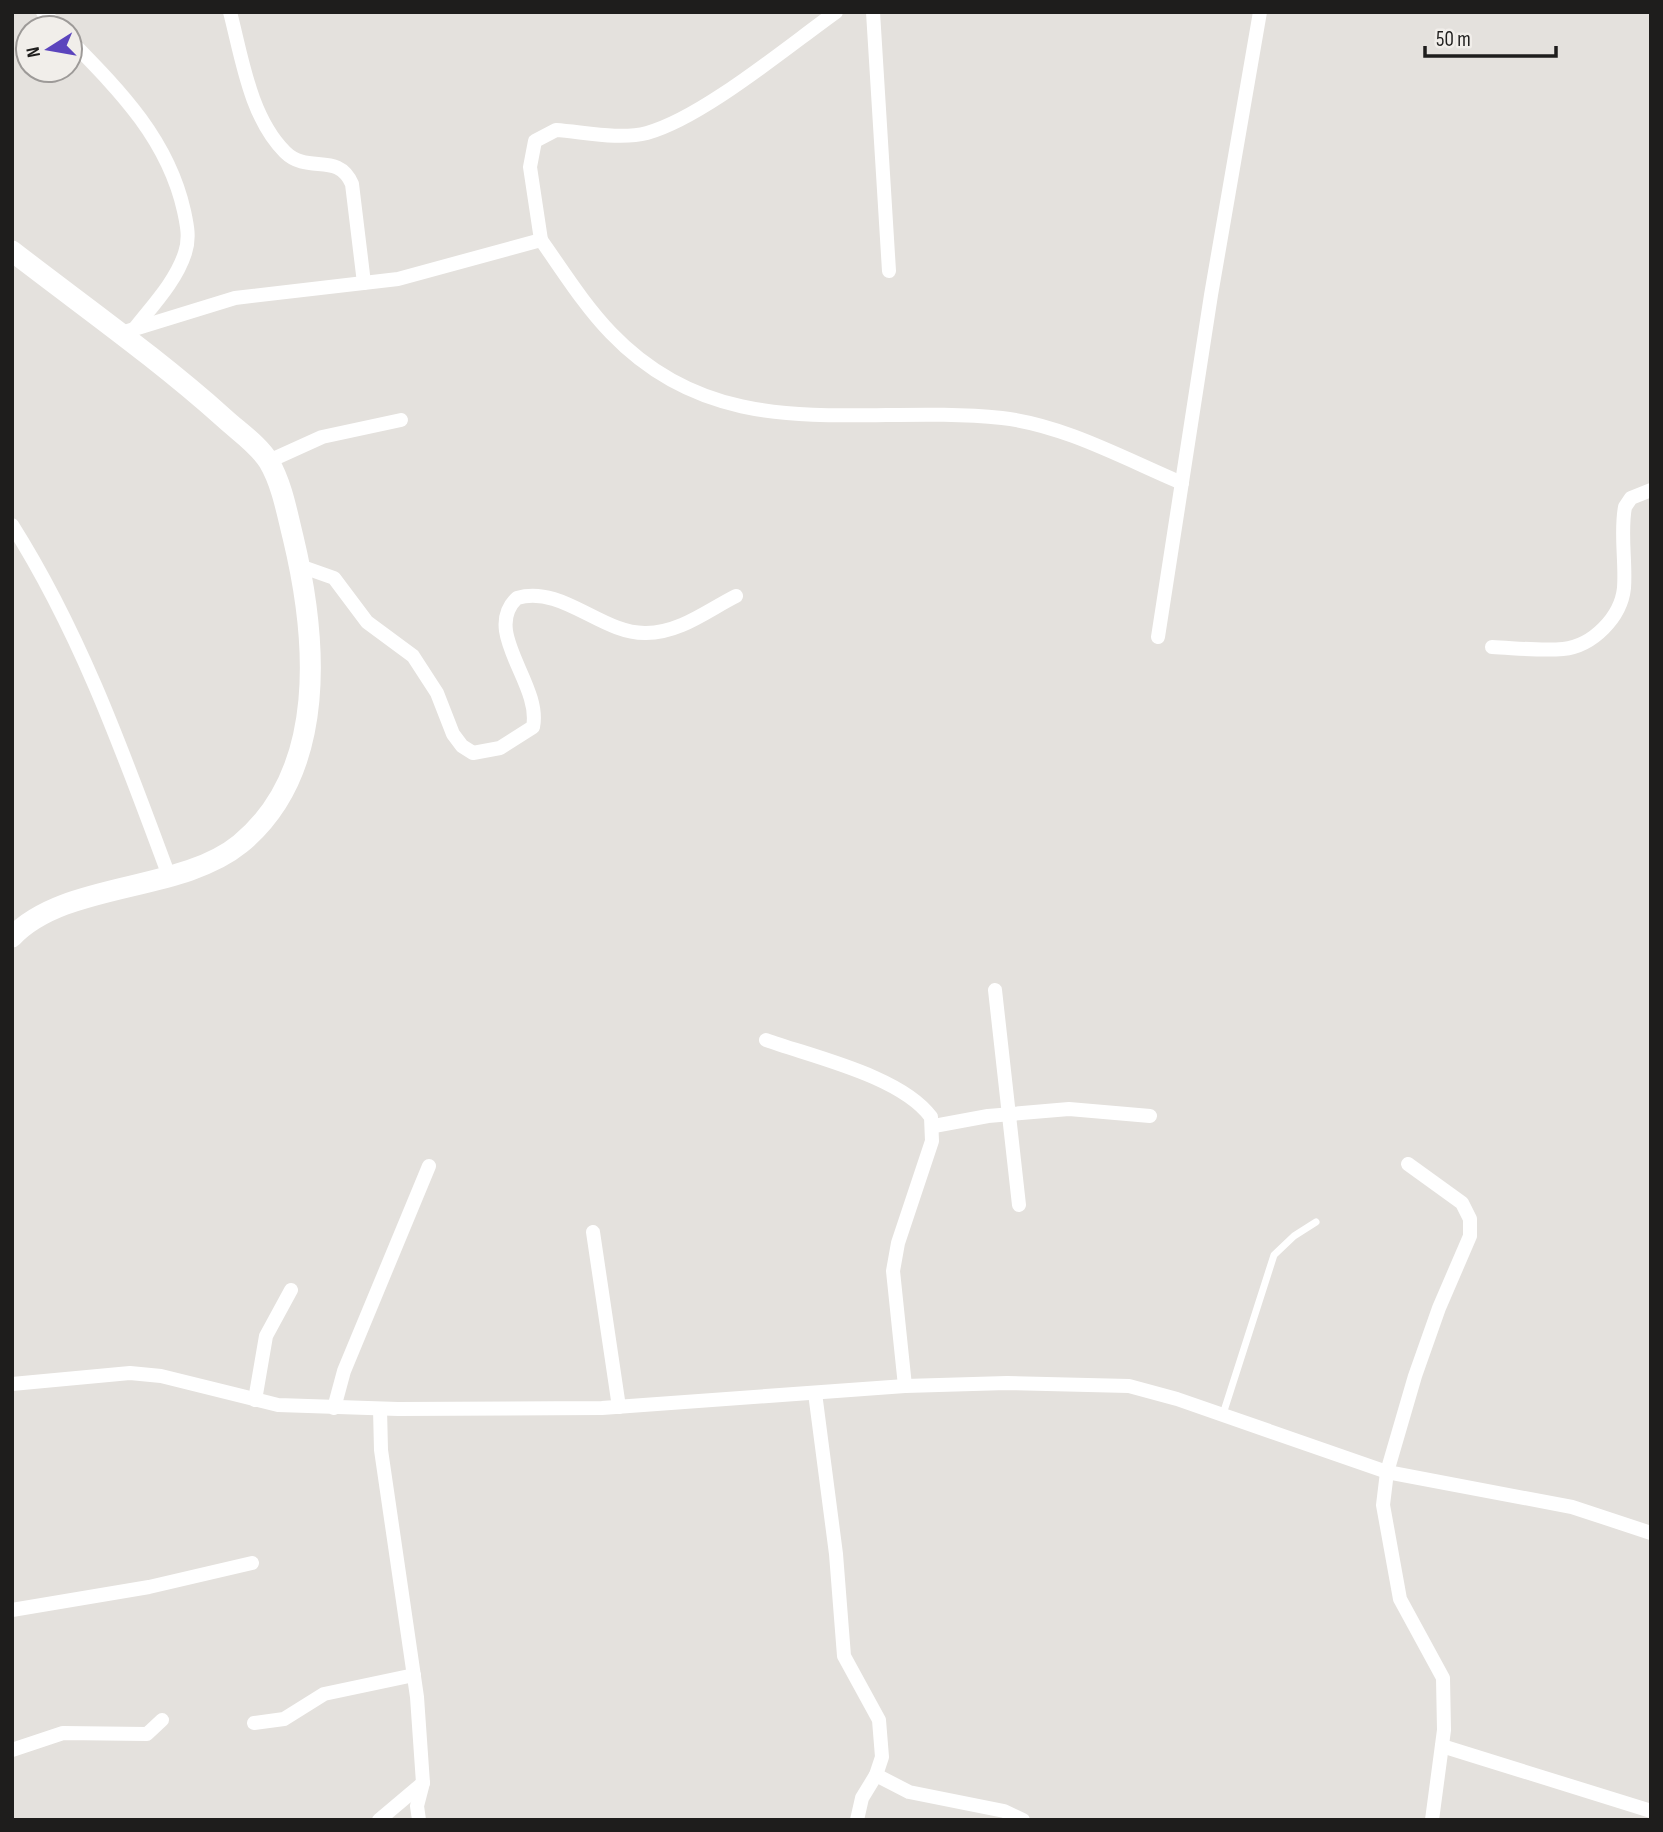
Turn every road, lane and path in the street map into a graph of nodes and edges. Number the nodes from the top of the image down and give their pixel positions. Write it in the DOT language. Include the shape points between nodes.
graph roads {
  1 [pos="836,12"];
  2 [pos="873,12"];
  3 [pos="1260,12"];
  4 [pos="228,13"];
  5 [pos="84,55"];
  6 [pos="541,240"];
  7 [pos="12,251"];
  8 [pos="889,271"];
  9 [pos="364,283"];
  10 [pos="127,331"];
  11 [pos="401,420"];
  12 [pos="269,461"];
  13 [pos="1182,483"];
  14 [pos="1651,490"];
  15 [pos="12,525"];
  16 [pos="300,566"];
  17 [pos="736,596"];
  18 [pos="1157,637"];
  19 [pos="1492,647"];
  20 [pos="169,876"];
  21 [pos="12,937"];
  22 [pos="995,990"];
  23 [pos="766,1040"];
  24 [pos="1006,1115"];
  25 [pos="1150,1116"];
  26 [pos="934,1126"];
  27 [pos="1408,1164"];
  28 [pos="429,1166"];
  29 [pos="1018,1205"];
  30 [pos="1316,1222"];
  31 [pos="593,1232"];
  32 [pos="290,1290"];
  33 [pos="12,1384"];
  34 [pos="905,1386"];
  35 [pos="815,1393"];
  36 [pos="255,1399"];
  37 [pos="619,1407"];
  38 [pos="334,1408"];
  39 [pos="380,1409"];
  40 [pos="1223,1415"];
  41 [pos="1387,1472"];
  42 [pos="1651,1533"];
  43 [pos="251,1563"];
  44 [pos="12,1610"];
  45 [pos="414,1675"];
  46 [pos="162,1720"];
  47 [pos="254,1723"];
  48 [pos="1441,1746"];
  49 [pos="12,1750"];
  50 [pos="876,1775"];
  51 [pos="424,1783"];
  52 [pos="1651,1811"];
  53 [pos="379,1820"];
  54 [pos="419,1820"];
  55 [pos="857,1820"];
  56 [pos="1023,1820"];
  57 [pos="1432,1820"];
  1 -- 6 [label="street" via="700,108 666,126 637,135 556,131 535,141 530,167"];
  2 -- 8 [label="street"];
  3 -- 13 [label="street"];
  4 -- 9 [label="street" via="260,114 284,151 304,163 346,170 356,208"];
  5 -- 10 [label="street" via="142,118 165,157 188,231 186,251 175,276"];
  6 -- 9 [label="street" via="398,279"];
  6 -- 13 [label="street" via="575,289 626,348 672,382 720,403 793,416 1005,418 1048,428"];
  7 -- 10 [label="street"];
  9 -- 10 [label="street" via="235,298"];
  10 -- 12 [label="street"];
  11 -- 12 [label="street" via="322,437"];
  12 -- 16 [label="street"];
  13 -- 18 [label="street"];
  14 -- 19 [label="street" via="1631,498 1625,507 1624,588 1616,615 1607,626 1564,649"];
  15 -- 20 [label="street" via="99,688"];
  16 -- 17 [label="street" via="334,578 367,622 413,656 437,693 453,734 473,753 500,748 533,727 534,707 504,624 509,606 517,598 545,596 600,621 647,633 698,619"];
  16 -- 20 [label="street" via="312,672 296,761 256,830 207,863"];
  20 -- 21 [label="street" via="42,916"];
  22 -- 24 [label="street"];
  23 -- 26 [label="street" via="888,1085 925,1110"];
  24 -- 25 [label="street" via="1094,1109"];
  24 -- 26 [label="street"];
  24 -- 29 [label="street"];
  26 -- 34 [label="street" via="893,1271"];
  27 -- 41 [label="street" via="1462,1203 1470,1219 1470,1236 1427,1342"];
  28 -- 38 [label="street" via="344,1371"];
  30 -- 40 [label="lane" via="1274,1255"];
  31 -- 37 [label="street"];
  32 -- 36 [label="street" via="266,1336"];
  33 -- 36 [label="street" via="130,1373"];
  34 -- 35 [label="street"];
  34 -- 40 [label="street" via="1129,1386"];
  35 -- 37 [label="street"];
  35 -- 50 [label="street" via="844,1656 879,1720 882,1757"];
  36 -- 38 [label="street"];
  37 -- 39 [label="street"];
  38 -- 39 [label="street"];
  39 -- 45 [label="street" via="380,1450"];
  40 -- 41 [label="street"];
  41 -- 42 [label="street" via="1572,1507"];
  41 -- 48 [label="street" via="1383,1505 1395,1578 1401,1599 1443,1678"];
  43 -- 44 [label="street" via="149,1587"];
  45 -- 47 [label="street" via="324,1695 284,1719"];
  45 -- 51 [label="street"];
  46 -- 49 [label="street" via="146,1734 63,1733"];
  48 -- 52 [label="street"];
  48 -- 57 [label="street"];
  50 -- 55 [label="street" via="862,1798"];
  50 -- 56 [label="street" via="909,1792 1004,1811"];
  51 -- 53 [label="street"];
  51 -- 54 [label="street" via="417,1806"];
}
